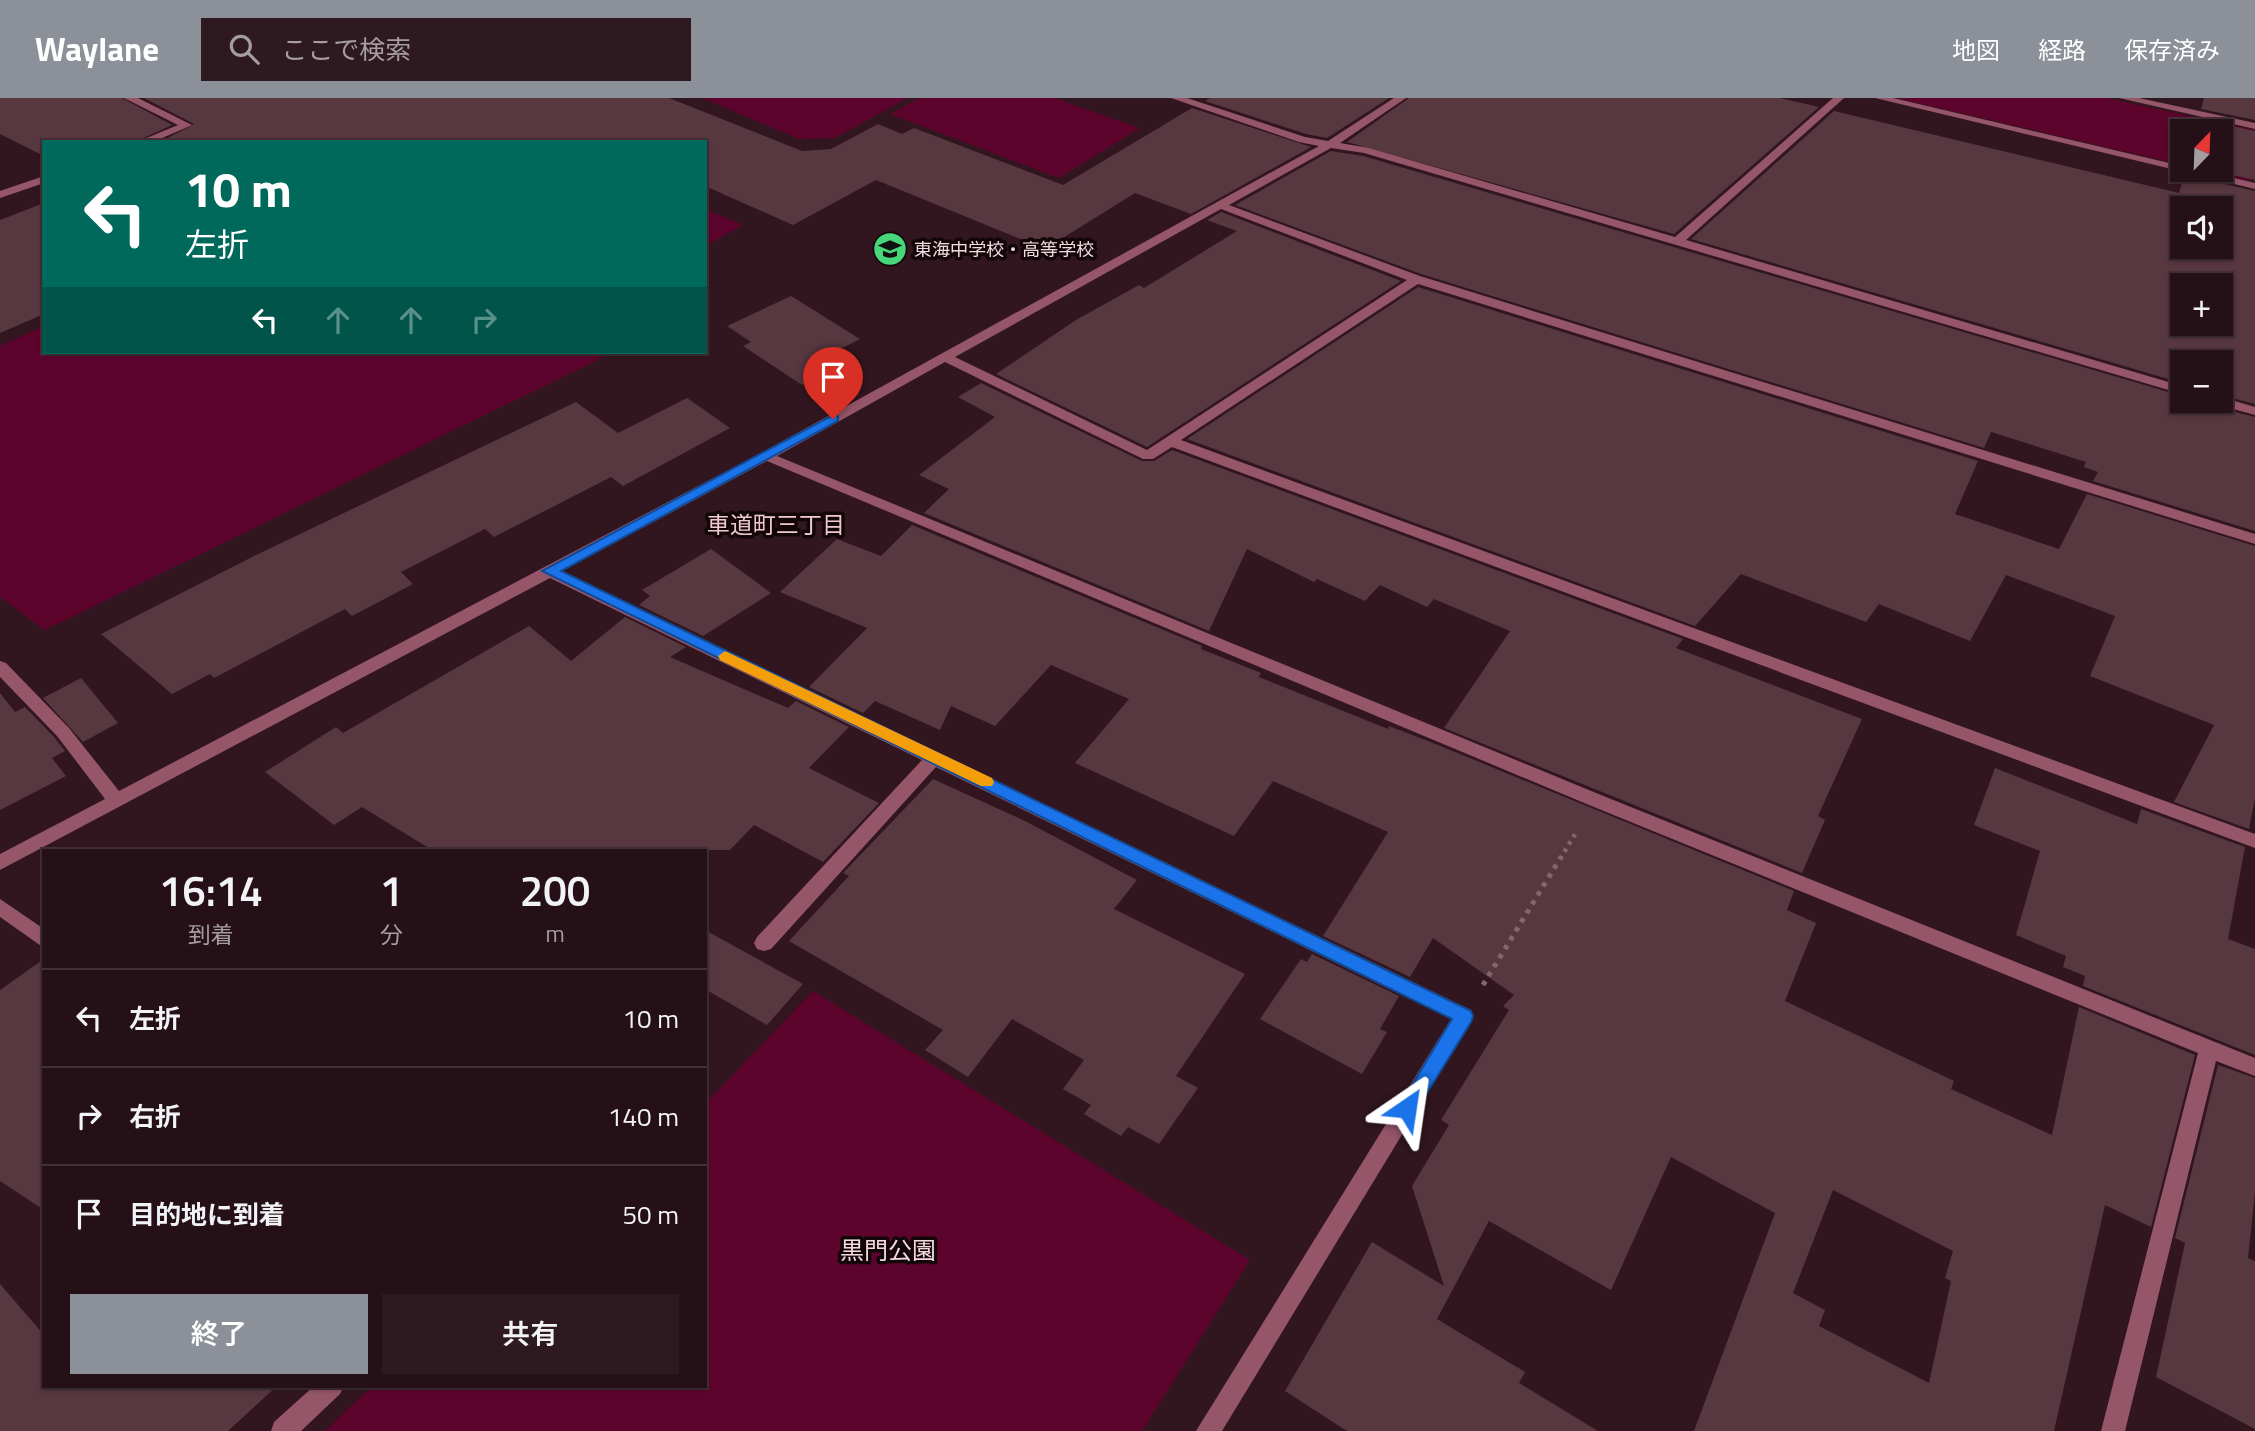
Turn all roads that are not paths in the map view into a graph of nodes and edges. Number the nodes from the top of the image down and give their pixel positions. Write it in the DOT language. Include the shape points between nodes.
graph roads {
  1 [pos="129,98"];
  2 [pos="1175,98"];
  3 [pos="1401,98"];
  4 [pos="1839,98"];
  5 [pos="1880,98"];
  6 [pos="2124,98"];
  7 [pos="2255,126"];
  8 [pos="147,140"];
  9 [pos="1332,143"];
  10 [pos="2170,166"];
  11 [pos="42,180"];
  12 [pos="2233,181"];
  13 [pos="2255,186"];
  14 [pos="0,195"];
  15 [pos="1220,205"];
  16 [pos="1678,242"];
  17 [pos="1416,279"];
  18 [pos="945,357"];
  19 [pos="2170,386"];
  20 [pos="2233,405"];
  21 [pos="2255,411"];
  22 [pos="1170,441"];
  23 [pos="766,456"];
  24 [pos="2255,538"];
  25 [pos="549,571"];
  26 [pos="0,667"];
  27 [pos="935,757"];
  28 [pos="117,801"];
  29 [pos="2255,841"];
  30 [pos="0,863"];
  31 [pos="0,906"];
  32 [pos="42,938"];
  33 [pos="764,943"];
  34 [pos="2209,1049"];
  35 [pos="2255,1067"];
  36 [pos="330,1388"];
  37 [pos="283,1431"];
  38 [pos="1208,1431"];
  39 [pos="2113,1431"];
  1 -- 8 [label="street" via="187,125"];
  2 -- 9 [label="street" via="1303,139"];
  3 -- 9 [label="street"];
  4 -- 16 [label="street"];
  5 -- 10 [label="street"];
  6 -- 7 [label="street"];
  9 -- 15 [label="street"];
  9 -- 16 [label="street"];
  11 -- 14 [label="street"];
  12 -- 13 [label="street"];
  15 -- 17 [label="street"];
  15 -- 18 [label="street"];
  16 -- 19 [label="street"];
  17 -- 22 [label="street"];
  17 -- 24 [label="street"];
  18 -- 22 [label="street" via="1148,456"];
  18 -- 23 [label="street"];
  20 -- 21 [label="street"];
  22 -- 29 [label="street"];
  23 -- 25 [label="street"];
  23 -- 34 [label="street"];
  25 -- 27 [label="street"];
  25 -- 28 [label="street"];
  26 -- 28 [label="street" via="63,732"];
  27 -- 33 [label="street"];
  27 -- 38 [label="street" via="1464,1016"];
  28 -- 30 [label="street"];
  31 -- 32 [label="street"];
  34 -- 35 [label="street"];
  34 -- 39 [label="street"];
  36 -- 37 [label="street"];
}
